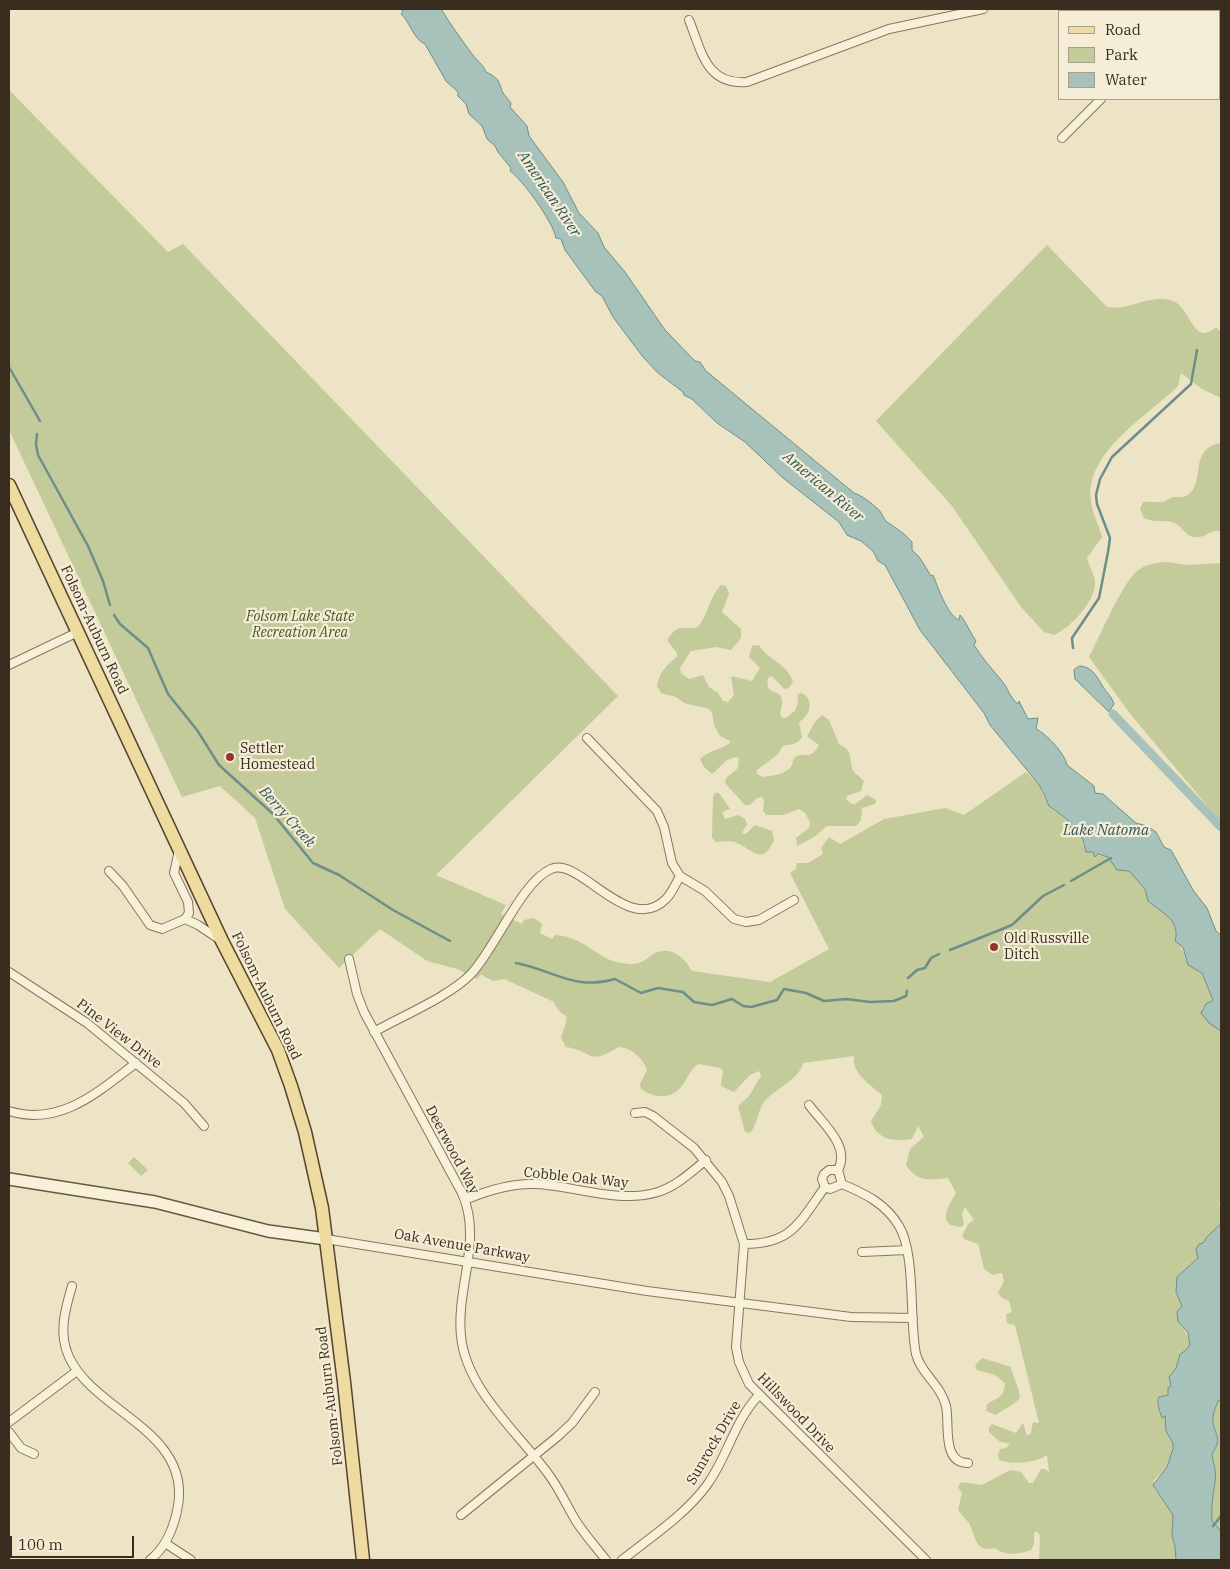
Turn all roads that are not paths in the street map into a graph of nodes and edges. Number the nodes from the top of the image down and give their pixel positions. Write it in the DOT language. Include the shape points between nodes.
graph roads {
  1 [pos="983,9"];
  2 [pos="689,20"];
  3 [pos="1100,100"];
  4 [pos="1062,138"];
  5 [pos="9,485"];
  6 [pos="78,632"];
  7 [pos="9,665"];
  8 [pos="587,738"];
  9 [pos="179,850"];
  10 [pos="109,871"];
  11 [pos="680,876"];
  12 [pos="794,900"];
  13 [pos="185,919"];
  14 [pos="222,941"];
  15 [pos="348,959"];
  16 [pos="9,972"];
  17 [pos="374,1032"];
  18 [pos="136,1063"];
  19 [pos="808,1105"];
  20 [pos="9,1111"];
  21 [pos="635,1113"];
  22 [pos="204,1126"];
  23 [pos="706,1160"];
  24 [pos="838,1170"];
  25 [pos="9,1179"];
  26 [pos="842,1184"];
  27 [pos="824,1187"];
  28 [pos="465,1200"];
  29 [pos="326,1239"];
  30 [pos="744,1244"];
  31 [pos="907,1250"];
  32 [pos="862,1252"];
  33 [pos="467,1261"];
  34 [pos="72,1286"];
  35 [pos="738,1302"];
  36 [pos="913,1318"];
  37 [pos="78,1371"];
  38 [pos="595,1392"];
  39 [pos="758,1396"];
  40 [pos="9,1422"];
  41 [pos="9,1432"];
  42 [pos="34,1454"];
  43 [pos="534,1456"];
  44 [pos="968,1463"];
  45 [pos="461,1515"];
  46 [pos="165,1543"];
  47 [pos="150,1560"];
  48 [pos="191,1560"];
  49 [pos="363,1560"];
  50 [pos="606,1560"];
  51 [pos="622,1560"];
  52 [pos="926,1560"];
  1 -- 2 [label="street" via="889,28 737,83 719,78 711,70"];
  3 -- 4 [label="street"];
  5 -- 6 [label="main road, Folsom-Auburn Road"];
  6 -- 7 [label="street"];
  6 -- 9 [label="main road, Folsom-Auburn Road"];
  8 -- 11 [label="street" via="657,811 664,826 672,864"];
  9 -- 13 [label="street" via="174,873 189,909"];
  9 -- 14 [label="main road, Folsom-Auburn Road"];
  10 -- 13 [label="street" via="154,928 162,929"];
  11 -- 12 [label="street" via="705,892 734,918 746,922 759,920"];
  11 -- 17 [label="street" via="666,899 643,909 627,906 567,870 551,869 526,892 470,975"];
  13 -- 14 [label="street"];
  14 -- 29 [label="main road, Folsom-Auburn Road" via="278,1050 291,1086 314,1173"];
  15 -- 17 [label="street, Deerwood Way" via="357,994"];
  16 -- 18 [label="street, Pine View Drive" via="87,1023"];
  17 -- 28 [label="street, Deerwood Way"];
  18 -- 20 [label="street" via="73,1108 40,1115"];
  18 -- 22 [label="street, Pine View Drive" via="190,1108"];
  19 -- 24 [label="street" via="841,1147 842,1159"];
  21 -- 23 [label="street, Hillswood Drive" via="645,1112 653,1116"];
  23 -- 28 [label="street, Cobble Oak Way" via="672,1186 648,1194 622,1196 520,1184 486,1191"];
  23 -- 30 [label="street, Hillswood Drive" via="729,1196"];
  24 -- 26 [label="street"];
  24 -- 27 [label="street" via="824,1174"];
  25 -- 29 [label="main road, Oak Avenue Parkway" via="155,1202 268,1231"];
  26 -- 27 [label="street" via="830,1189"];
  26 -- 31 [label="street" via="883,1206 899,1226"];
  27 -- 30 [label="street" via="800,1222 784,1238"];
  28 -- 33 [label="street, Deerwood Way" via="471,1226"];
  29 -- 33 [label="street, Oak Avenue Parkway"];
  29 -- 49 [label="main road, Folsom-Auburn Road"];
  30 -- 35 [label="street, Hillswood Drive"];
  31 -- 32 [label="street"];
  31 -- 36 [label="street"];
  33 -- 35 [label="street, Oak Avenue Parkway" via="638,1290"];
  33 -- 43 [label="street, Deerwood Way" via="460,1324 468,1365 478,1386"];
  34 -- 37 [label="street" via="63,1319 63,1335"];
  35 -- 36 [label="street, Oak Avenue Parkway" via="851,1316"];
  35 -- 39 [label="street, Hillswood Drive" via="737,1355 744,1377"];
  36 -- 44 [label="street" via="918,1359 945,1401 950,1450 956,1459"];
  37 -- 40 [label="street"];
  37 -- 46 [label="street" via="88,1383 153,1436 171,1461 178,1484 178,1507"];
  38 -- 43 [label="street" via="572,1423"];
  39 -- 51 [label="street, Sunrock Drive" via="741,1417 716,1471 698,1496"];
  39 -- 52 [label="street, Hillswood Drive"];
  41 -- 42 [label="street" via="21,1448"];
  43 -- 45 [label="street"];
  43 -- 50 [label="street, Deerwood Way"];
  46 -- 47 [label="street"];
  46 -- 48 [label="street"];
}
